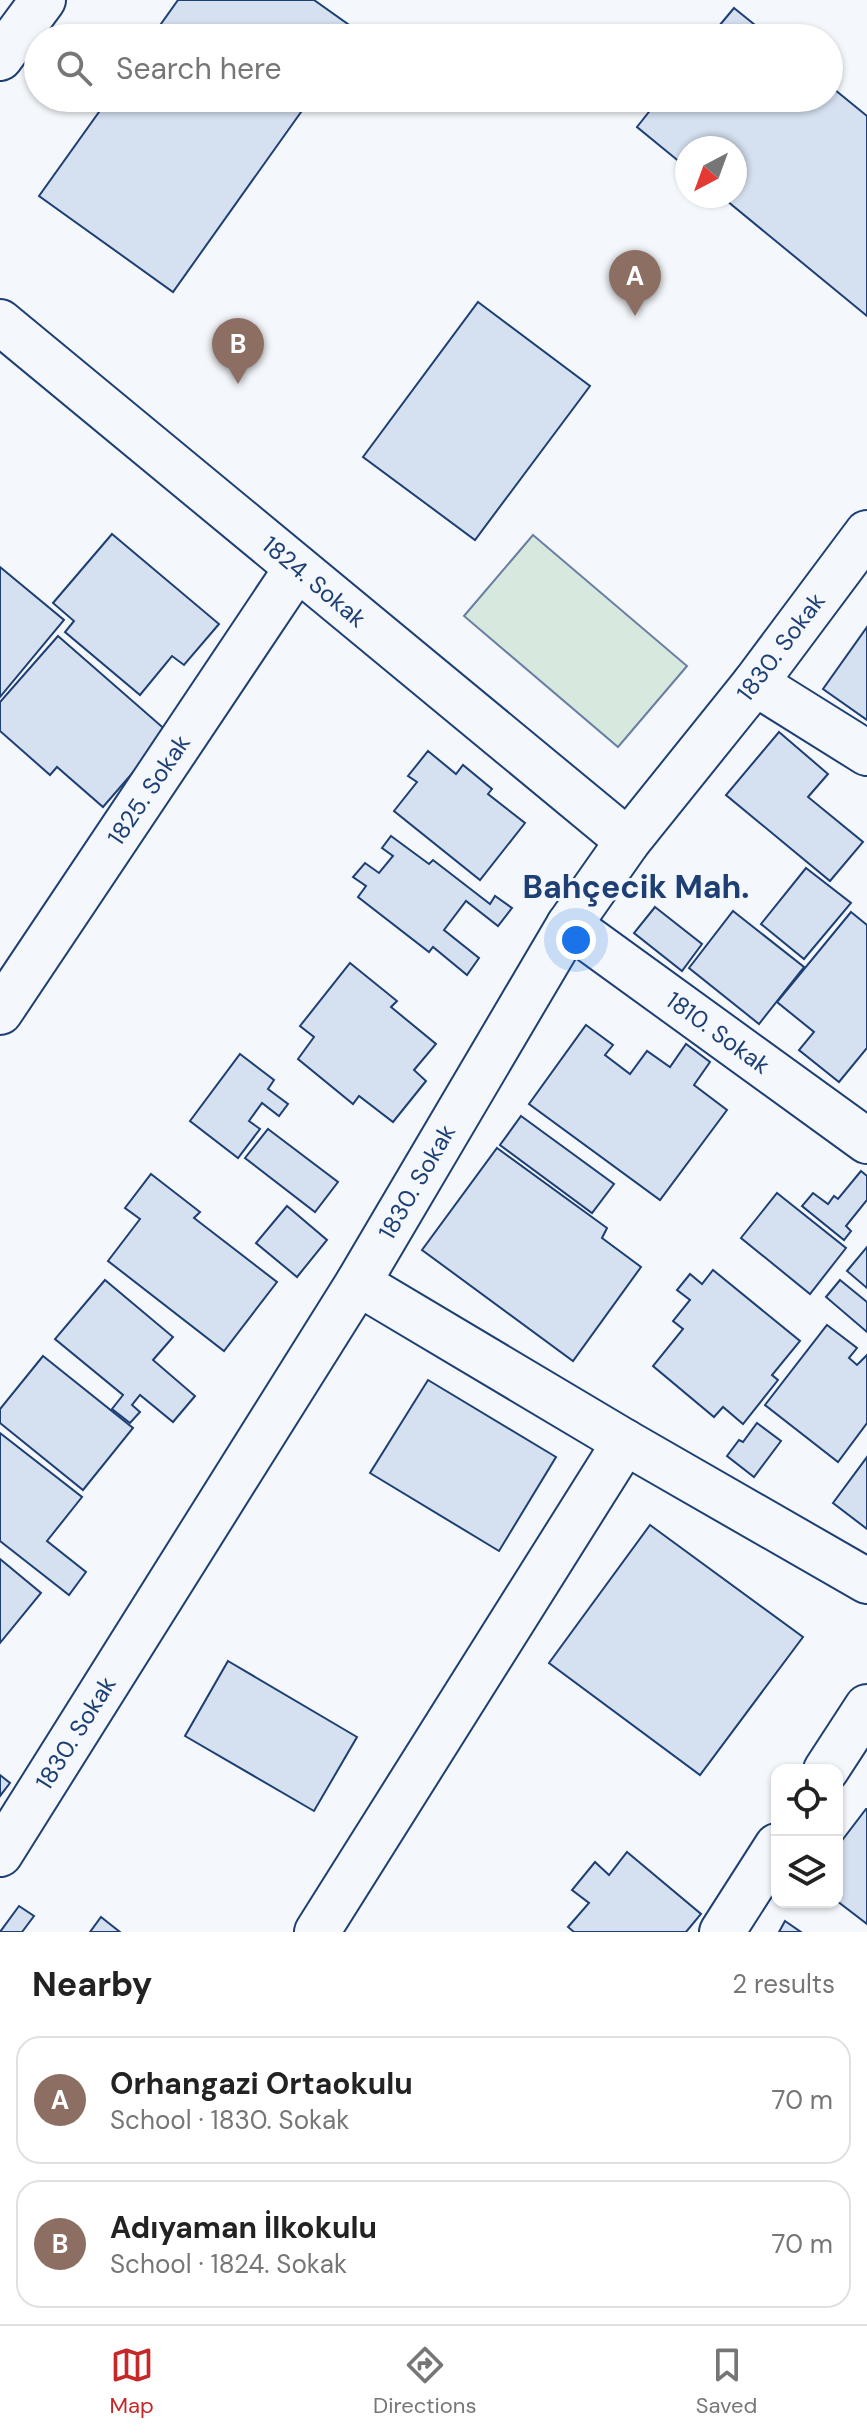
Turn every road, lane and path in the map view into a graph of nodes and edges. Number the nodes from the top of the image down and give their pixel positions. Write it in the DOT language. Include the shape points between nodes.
graph roads {
  1 [pos="43,0"];
  2 [pos="25,24"];
  3 [pos="24,26"];
  4 [pos="0,58"];
  5 [pos="0,322"];
  6 [pos="867,533"];
  7 [pos="297,568"];
  8 [pos="755,683"];
  9 [pos="867,753"];
  10 [pos="628,841"];
  11 [pos="569,925"];
  12 [pos="0,1012"];
  13 [pos="867,1141"];
  14 [pos="358,1283"];
  15 [pos="625,1442"];
  16 [pos="867,1581"];
  17 [pos="867,1707"];
  18 [pos="830,1764"];
  19 [pos="0,1854"];
  20 [pos="771,1855"];
  21 [pos="317,1932"];
  22 [pos="722,1932"];
  1 -- 2 [label="street"];
  3 -- 4 [label="street"];
  5 -- 7 [label="street, 1824. Sokak"];
  6 -- 8 [label="street, 1830. Sokak"];
  7 -- 10 [label="street, 1824. Sokak"];
  7 -- 12 [label="street, 1825. Sokak"];
  8 -- 9 [label="street"];
  8 -- 10 [label="street, 1830. Sokak"];
  10 -- 11 [label="street, 1830. Sokak"];
  11 -- 13 [label="street, 1810. Sokak"];
  11 -- 14 [label="street, 1830. Sokak"];
  14 -- 15 [label="street"];
  14 -- 19 [label="street, 1830. Sokak"];
  15 -- 16 [label="street"];
  15 -- 21 [label="street"];
  17 -- 18 [label="street"];
  20 -- 22 [label="street"];
}
